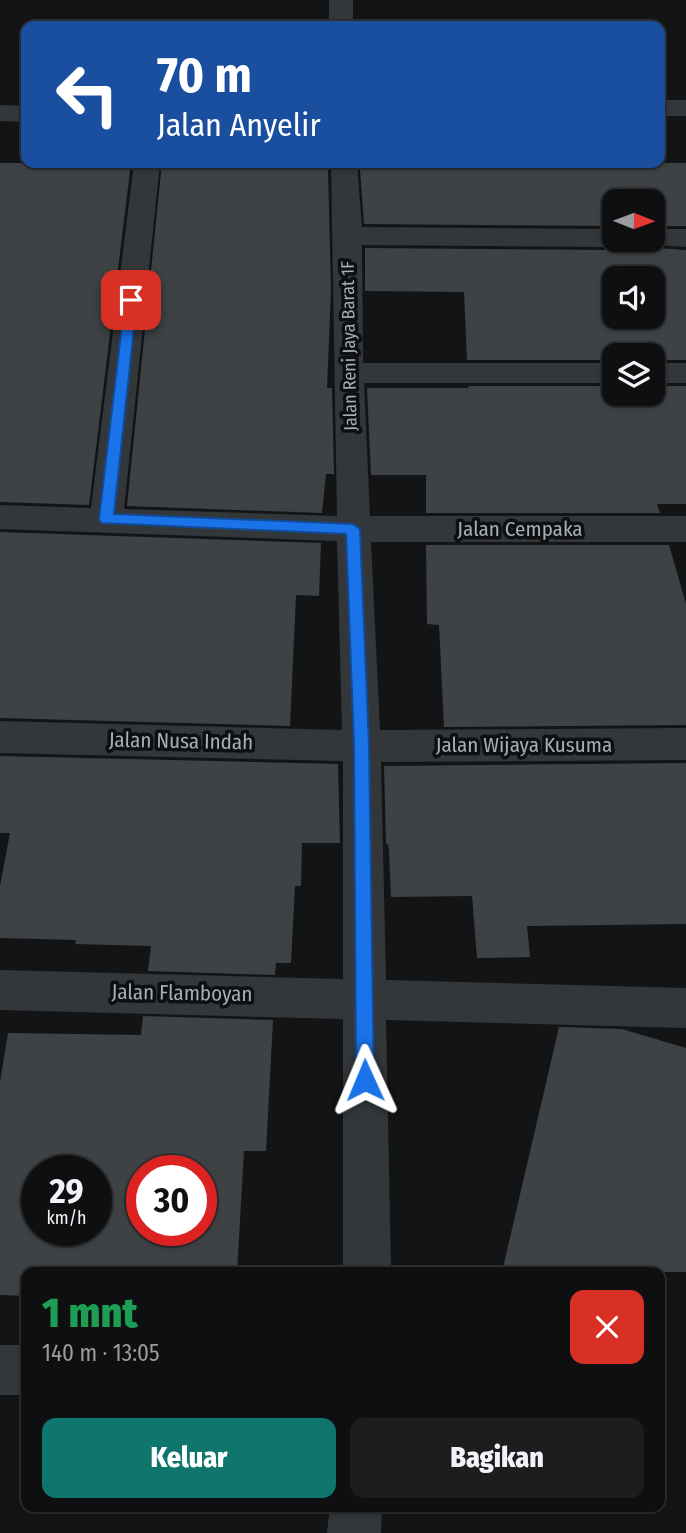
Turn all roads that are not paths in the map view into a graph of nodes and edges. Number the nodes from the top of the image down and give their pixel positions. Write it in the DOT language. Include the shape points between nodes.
graph roads {
  1 [pos="341,0"];
  2 [pos="341,21"];
  3 [pos="665,108"];
  4 [pos="686,108"];
  5 [pos="0,113"];
  6 [pos="21,114"];
  7 [pos="146,168"];
  8 [pos="344,168"];
  9 [pos="348,236"];
  10 [pos="602,238"];
  11 [pos="665,238"];
  12 [pos="686,238"];
  13 [pos="348,373"];
  14 [pos="602,373"];
  15 [pos="665,373"];
  16 [pos="686,373"];
  17 [pos="0,517"];
  18 [pos="106,519"];
  19 [pos="353,529"];
  20 [pos="686,529"];
  21 [pos="0,737"];
  22 [pos="686,744"];
  23 [pos="362,746"];
  24 [pos="0,990"];
  25 [pos="364,997"];
  26 [pos="686,1008"];
  27 [pos="367,1267"];
  28 [pos="0,1370"];
  29 [pos="21,1370"];
  30 [pos="356,1512"];
  31 [pos="354,1533"];
  1 -- 2 [label="street"];
  3 -- 4 [label="street"];
  5 -- 6 [label="street"];
  7 -- 18 [label="street"];
  8 -- 9 [label="street, Jalan Reni Jaya Barat 1F"];
  9 -- 10 [label="street"];
  9 -- 13 [label="street, Jalan Reni Jaya Barat 1F"];
  11 -- 12 [label="street"];
  13 -- 14 [label="street"];
  13 -- 19 [label="street, Jalan Reni Jaya Barat 1F"];
  15 -- 16 [label="street"];
  17 -- 18 [label="street, Jalan Cempaka"];
  18 -- 19 [label="street, Jalan Cempaka"];
  19 -- 20 [label="street, Jalan Cempaka"];
  19 -- 23 [label="street, Jalan Reni Jaya Barat 1F"];
  21 -- 23 [label="street, Jalan Nusa Indah"];
  22 -- 23 [label="street, Jalan Wijaya Kusuma"];
  23 -- 25 [label="street, Jalan Reni Jaya Barat 1F"];
  24 -- 25 [label="street, Jalan Flamboyan"];
  25 -- 26 [label="street, Jalan Flamboyan"];
  25 -- 27 [label="street, Jalan Reni Jaya Barat 1F"];
  28 -- 29 [label="street"];
  30 -- 31 [label="street"];
}
